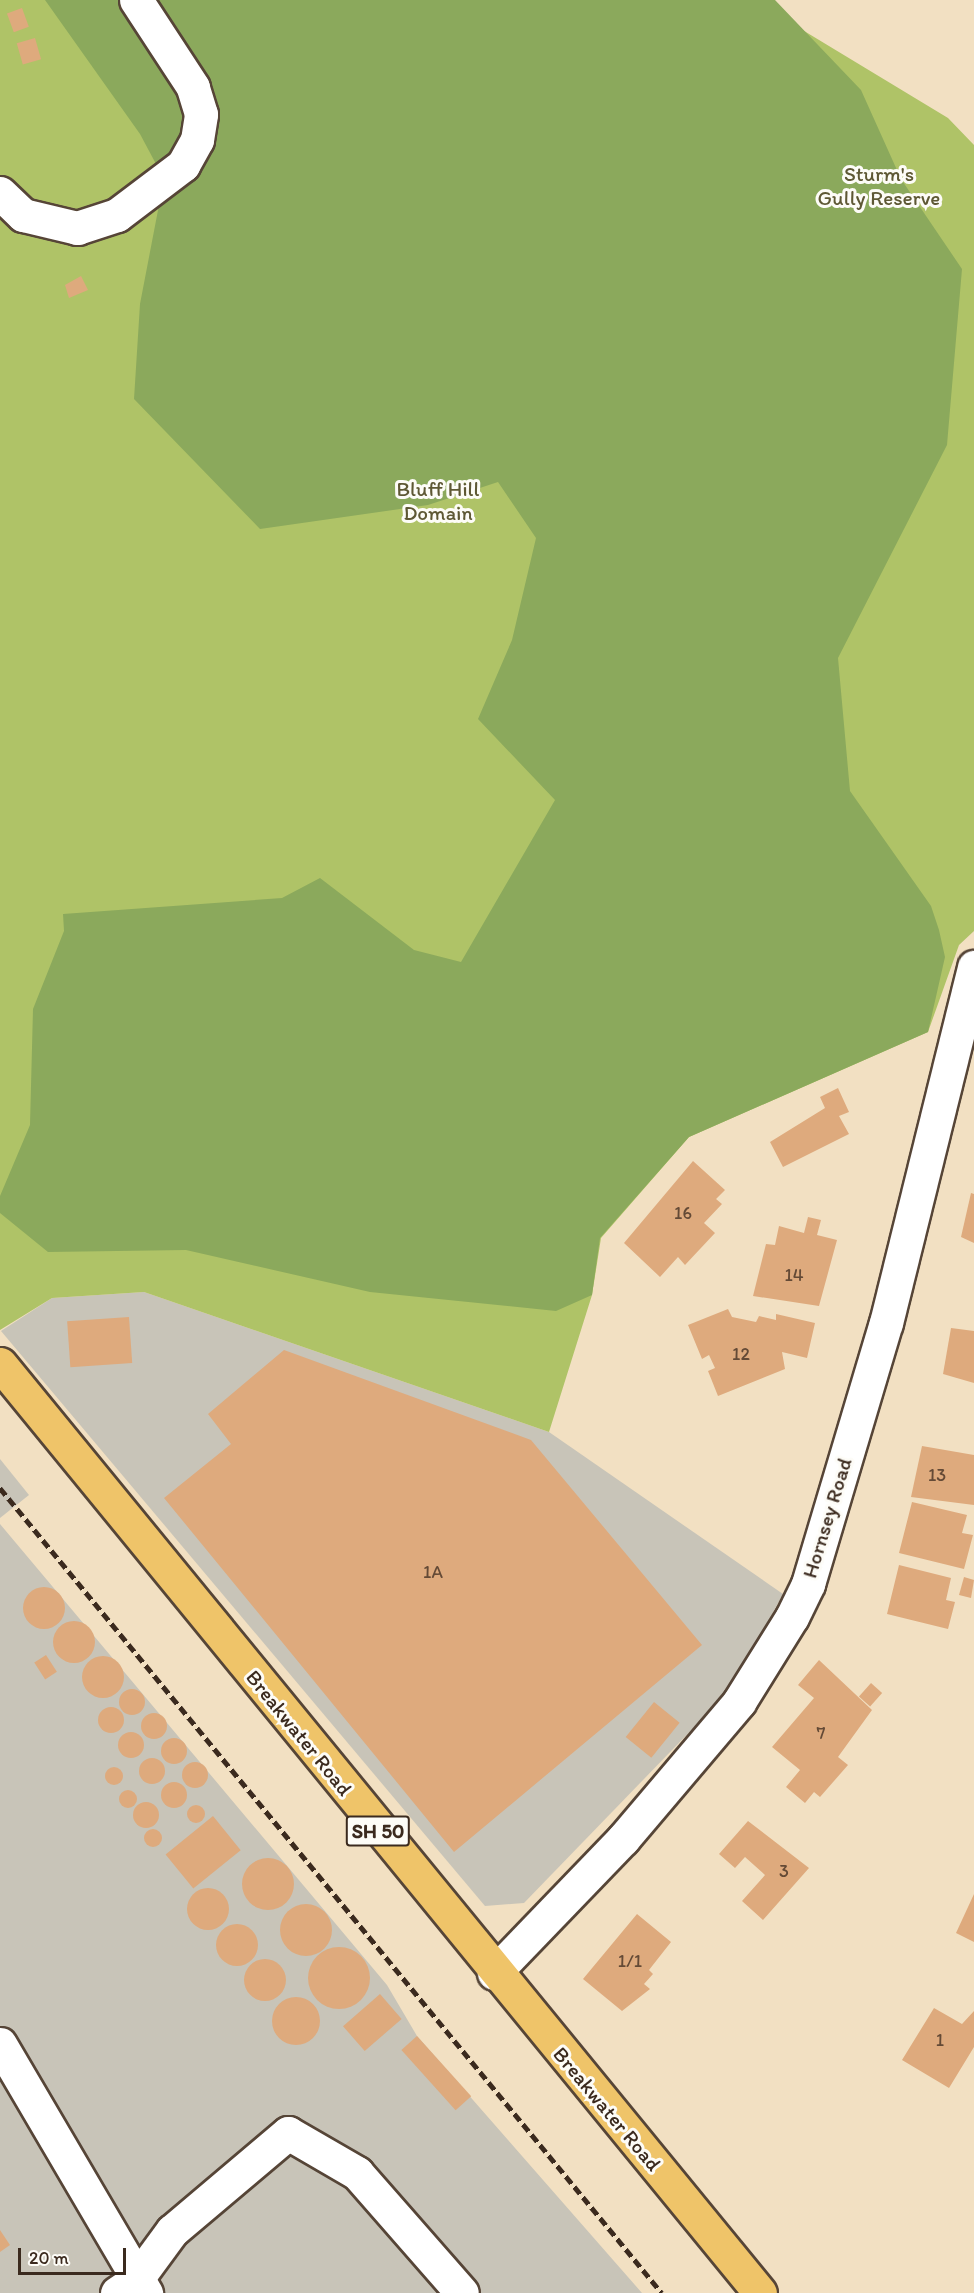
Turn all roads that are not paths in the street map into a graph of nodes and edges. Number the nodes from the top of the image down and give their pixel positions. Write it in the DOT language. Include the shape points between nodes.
graph roads {
  1 [pos="136,0"];
  2 [pos="0,193"];
  3 [pos="974,967"];
  4 [pos="0,1364"];
  5 [pos="494,1973"];
  6 [pos="0,2044"];
  7 [pos="133,2289"];
  8 [pos="462,2293"];
  9 [pos="760,2293"];
  1 -- 2 [label="street" via="193,87 199,105 197,140 183,165 117,215 77,228 23,215"];
  3 -- 5 [label="street, Hornsey Road" via="886,1323 796,1609 739,1702 623,1839"];
  4 -- 5 [label="highway, Breakwater Road / SH 50"];
  5 -- 9 [label="highway, Breakwater Road / SH 50"];
  6 -- 7 [label="street"];
  7 -- 8 [label="street" via="172,2231 288,2133 357,2173"];
}
